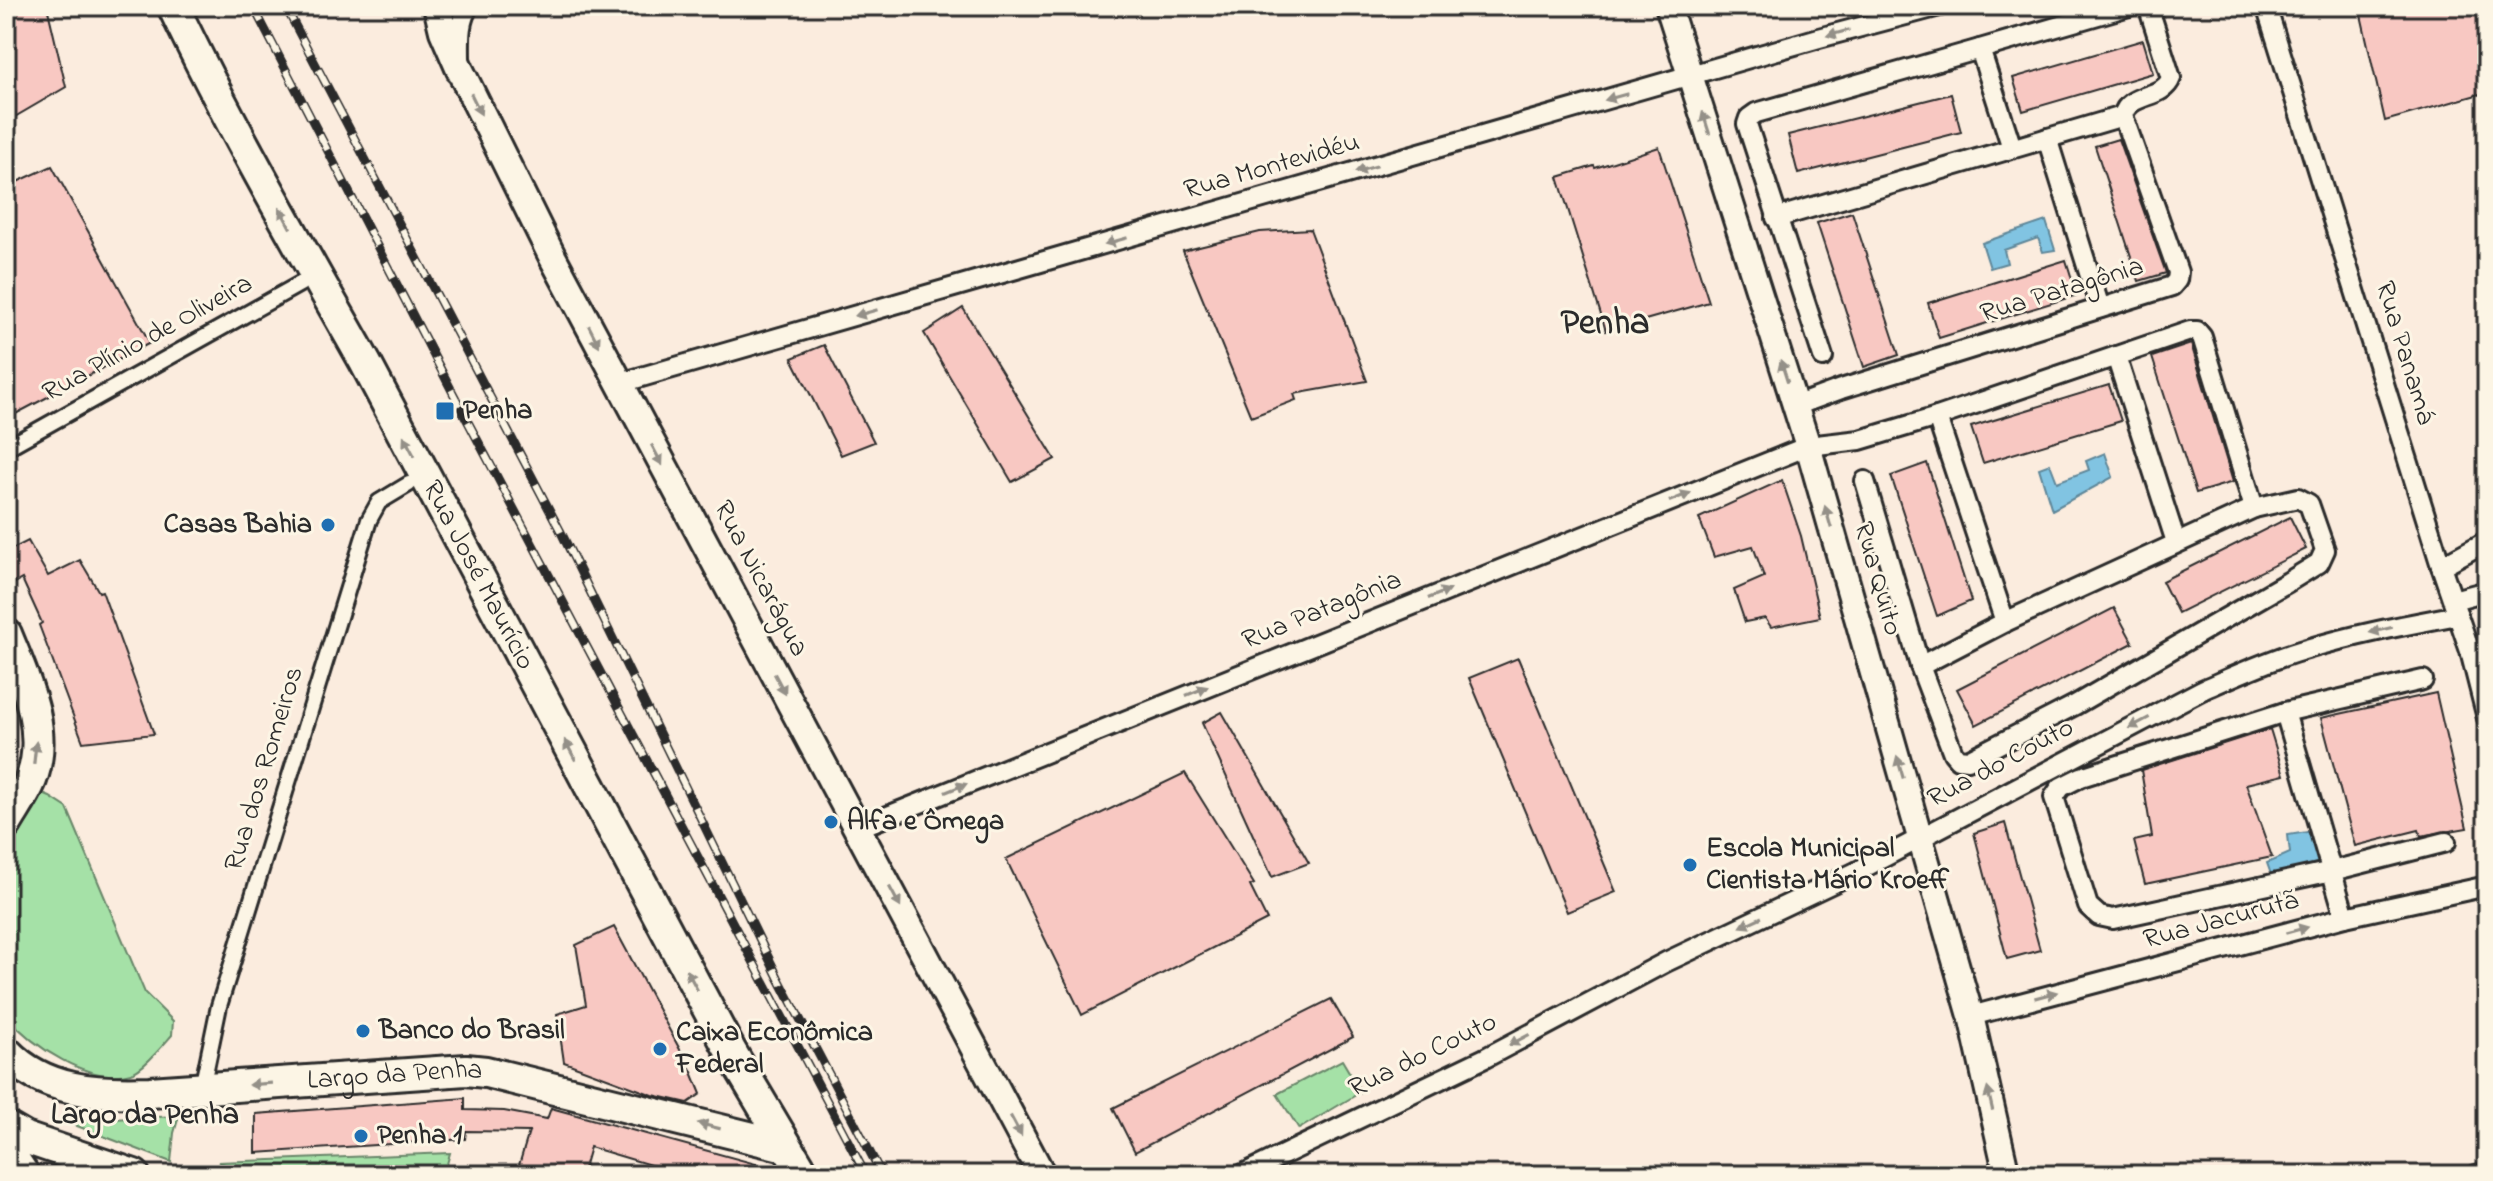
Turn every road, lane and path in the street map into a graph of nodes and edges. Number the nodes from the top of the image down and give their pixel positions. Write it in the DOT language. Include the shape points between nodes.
graph roads {
  1 [pos="173,6"];
  2 [pos="437,6"];
  3 [pos="469,6"];
  4 [pos="1668,6"];
  5 [pos="1940,6"];
  6 [pos="2129,6"];
  7 [pos="2148,6"];
  8 [pos="2266,6"];
  9 [pos="1980,49"];
  10 [pos="460,70"];
  11 [pos="1691,76"];
  12 [pos="2123,116"];
  13 [pos="2047,138"];
  14 [pos="2012,148"];
  15 [pos="1776,218"];
  16 [pos="316,275"];
  17 [pos="2100,308"];
  18 [pos="2116,356"];
  19 [pos="1823,357"];
  20 [pos="620,386"];
  21 [pos="1795,406"];
  22 [pos="1937,417"];
  23 [pos="1808,446"];
  24 [pos="6,448"];
  25 [pos="1865,481"];
  26 [pos="409,484"];
  27 [pos="2254,508"];
  28 [pos="2487,541"];
  29 [pos="2176,542"];
  30 [pos="2441,566"];
  31 [pos="2487,591"];
  32 [pos="2455,607"];
  33 [pos="2005,622"];
  34 [pos="6,634"];
  35 [pos="2478,649"];
  36 [pos="1920,666"];
  37 [pos="2423,680"];
  38 [pos="2285,712"];
  39 [pos="2487,718"];
  40 [pos="6,824"];
  41 [pos="858,828"];
  42 [pos="1921,838"];
  43 [pos="2446,842"];
  44 [pos="2332,871"];
  45 [pos="2487,886"];
  46 [pos="2345,917"];
  47 [pos="1971,1016"];
  48 [pos="6,1052"];
  49 [pos="202,1088"];
  50 [pos="6,1127"];
  51 [pos="6,1137"];
  52 [pos="785,1146"];
  53 [pos="2487,1172"];
  54 [pos="31,1175"];
  55 [pos="134,1175"];
  56 [pos="804,1175"];
  57 [pos="1042,1175"];
  58 [pos="1241,1175"];
  59 [pos="2007,1175"];
  60 [pos="2476,1175"];
  16 -- 1 [label="main road, Rua José Maurício, one-way"];
  2 -- 10 [label="main road, Rua Nicarágua"];
  3 -- 10 [label="street" via="461,27"];
  4 -- 11 [label="street, Rua Quito"];
  5 -- 11 [label="street, Rua Montevidéu, one-way"];
  6 -- 9 [label="street"];
  7 -- 12 [label="street" via="2171,78 2164,89 2129,104"];
  8 -- 30 [label="street, Rua Panamá"];
  9 -- 14 [label="street"];
  9 -- 15 [label="street" via="1749,118"];
  10 -- 20 [label="main road, Rua Nicarágua, one-way"];
  11 -- 20 [label="street, Rua Montevidéu, one-way"];
  21 -- 11 [label="street, Rua Quito, one-way"];
  12 -- 13 [label="street"];
  12 -- 17 [label="street, Rua Patagônia" via="2178,272 2172,286"];
  13 -- 14 [label="street"];
  13 -- 17 [label="street"];
  14 -- 15 [label="street"];
  15 -- 19 [label="street"];
  16 -- 24 [label="street, Rua Plínio de Oliveira"];
  52 -- 16 [label="main road, Rua José Maurício, one-way"];
  17 -- 21 [label="street, Rua Patagônia"];
  18 -- 22 [label="street, Rua Patagônia"];
  18 -- 27 [label="street, Rua Patagônia" via="2197,331"];
  18 -- 29 [label="street"];
  20 -- 41 [label="main road, Rua Nicarágua, one-way"];
  21 -- 23 [label="street, Rua Quito"];
  22 -- 23 [label="street, Rua Patagônia" via="1860,440"];
  22 -- 33 [label="street"];
  41 -- 23 [label="street, Rua Patagônia, one-way"];
  42 -- 23 [label="street, Rua Quito, one-way"];
  25 -- 36 [label="street"];
  26 -- 49 [label="street, Rua dos Romeiros" via="379,502 369,520 219,1006"];
  27 -- 29 [label="street"];
  27 -- 36 [label="street" via="2298,498 2309,504 2325,550 2319,563 2075,705 1968,760 1953,753"];
  28 -- 30 [label="street"];
  29 -- 33 [label="street"];
  30 -- 32 [label="street, Rua Panamá"];
  31 -- 32 [label="street, Rua do Couto"];
  32 -- 35 [label="street, Rua Panamá"];
  32 -- 42 [label="street, Rua do Couto, one-way" via="2252,668"];
  33 -- 36 [label="street"];
  40 -- 34 [label="main road, one-way" via="31,779 37,728"];
  35 -- 39 [label="street, Rua Panamá"];
  37 -- 38 [label="street"];
  38 -- 44 [label="street"];
  38 -- 44 [label="street" via="2081,777 2061,787 2054,797 2056,807 2088,906 2099,916 2113,919"];
  41 -- 57 [label="main road, Rua Nicarágua, one-way"];
  42 -- 47 [label="street, Rua Quito"];
  42 -- 58 [label="street, Rua do Couto, one-way"];
  43 -- 44 [label="street"];
  44 -- 46 [label="street"];
  45 -- 46 [label="street, Rua Jacurutã"];
  47 -- 46 [label="street, Rua Jacurutã, one-way"];
  59 -- 47 [label="street, Rua Quito, one-way"];
  48 -- 49 [label="main road, Largo da Penha" via="40,1078 83,1091"];
  52 -- 49 [label="main road, Largo da Penha, one-way" via="466,1070"];
  50 -- 55 [label="main road"];
  51 -- 54 [label="street"];
  52 -- 56 [label="main road, Rua José Maurício"];
  53 -- 60 [label="street"];
}
